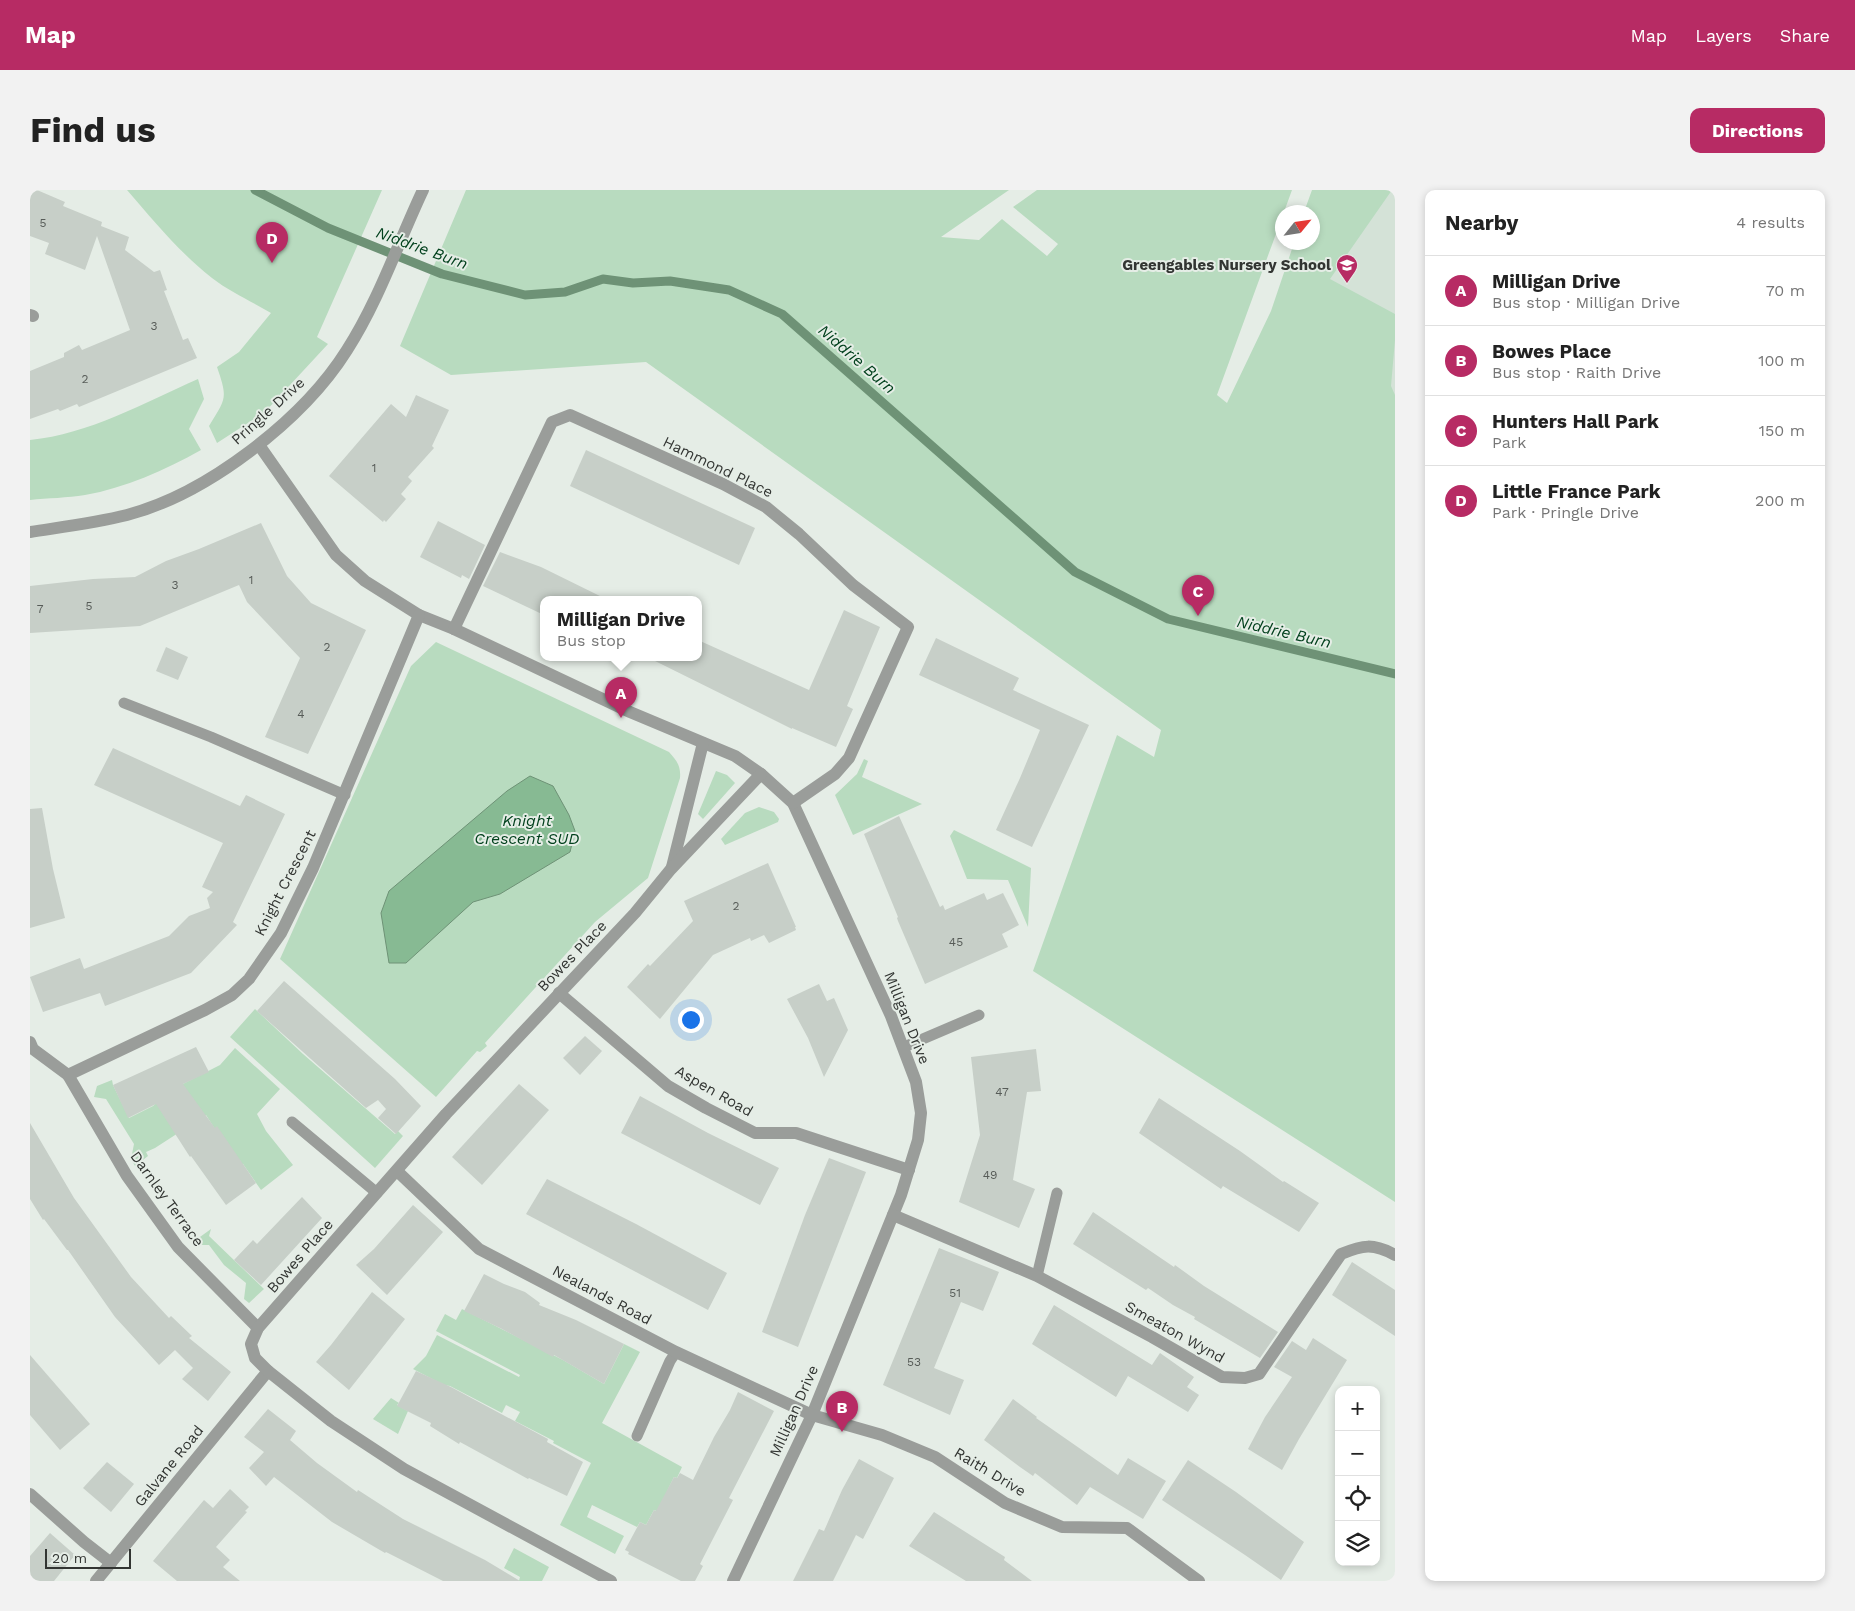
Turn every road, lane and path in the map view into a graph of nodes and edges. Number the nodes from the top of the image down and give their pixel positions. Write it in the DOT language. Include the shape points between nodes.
graph roads {
  1 [pos="421,195"];
  2 [pos="259,445"];
  3 [pos="30,532"];
  4 [pos="419,615"];
  5 [pos="454,629"];
  6 [pos="124,703"];
  7 [pos="703,743"];
  8 [pos="761,774"];
  9 [pos="345,795"];
  10 [pos="793,803"];
  11 [pos="671,869"];
  12 [pos="559,992"];
  13 [pos="979,1015"];
  14 [pos="904,1047"];
  15 [pos="31,1048"];
  16 [pos="68,1075"];
  17 [pos="292,1122"];
  18 [pos="909,1170"];
  19 [pos="397,1171"];
  20 [pos="377,1193"];
  21 [pos="1057,1193"];
  22 [pos="893,1215"];
  23 [pos="1395,1255"];
  24 [pos="1037,1276"];
  25 [pos="258,1328"];
  26 [pos="676,1352"];
  27 [pos="268,1371"];
  28 [pos="812,1415"];
  29 [pos="636,1436"];
  30 [pos="30,1494"];
  31 [pos="111,1563"];
  32 [pos="99,1580"];
  33 [pos="611,1581"];
  34 [pos="733,1581"];
  35 [pos="1200,1581"];
  1 -- 2 [label="street, Pringle Drive" via="381,287 348,349 330,376"];
  2 -- 3 [label="street, Pringle Drive" via="222,471 171,499 128,514"];
  2 -- 4 [label="street, Milligan Drive" via="336,555 365,581"];
  4 -- 5 [label="street, Milligan Drive"];
  4 -- 9 [label="street, Knight Crescent"];
  5 -- 7 [label="street, Milligan Drive"];
  5 -- 10 [label="street, Hammond Place" via="552,422 570,415 723,484 766,507 800,534 853,585 908,626 849,758 835,774"];
  6 -- 9 [label="lane"];
  7 -- 8 [label="street, Milligan Drive" via="735,756"];
  7 -- 11 [label="street, Bowes Place"];
  8 -- 10 [label="street, Milligan Drive"];
  8 -- 11 [label="street, Bowes Place"];
  9 -- 16 [label="street, Knight Crescent" via="281,933 249,979 232,995 205,1010"];
  10 -- 14 [label="street, Milligan Drive"];
  11 -- 12 [label="street, Bowes Place" via="635,913"];
  12 -- 18 [label="street, Aspen Road" via="668,1086 755,1133 796,1133"];
  12 -- 19 [label="street, Bowes Place"];
  13 -- 14 [label="lane"];
  14 -- 18 [label="street, Milligan Drive" via="922,1113"];
  15 -- 16 [label="street"];
  16 -- 25 [label="street, Darnley Terrace" via="127,1176 178,1247"];
  17 -- 20 [label="lane"];
  18 -- 22 [label="street, Milligan Drive"];
  19 -- 20 [label="street, Bowes Place"];
  19 -- 26 [label="street, Nealands Road" via="479,1249"];
  20 -- 25 [label="street, Bowes Place"];
  21 -- 24 [label="lane"];
  22 -- 24 [label="street, Smeaton Wynd"];
  22 -- 28 [label="street, Milligan Drive"];
  23 -- 24 [label="street, Smeaton Wynd" via="1385,1249 1362,1246 1341,1254 1259,1374 1245,1378 1222,1377"];
  25 -- 27 [label="street, Bowes Place" via="251,1344 255,1358"];
  26 -- 28 [label="street, Nealands Road"];
  26 -- 29 [label="lane"];
  27 -- 31 [label="street, Galvane Road"];
  27 -- 33 [label="street, Bowes Place" via="331,1421 404,1470"];
  28 -- 34 [label="street, Milligan Drive"];
  28 -- 35 [label="street, Raith Drive" via="882,1435 935,1458 1005,1502 1062,1527 1127,1528"];
  30 -- 31 [label="street"];
  31 -- 32 [label="street, Galvane Road"];
}
